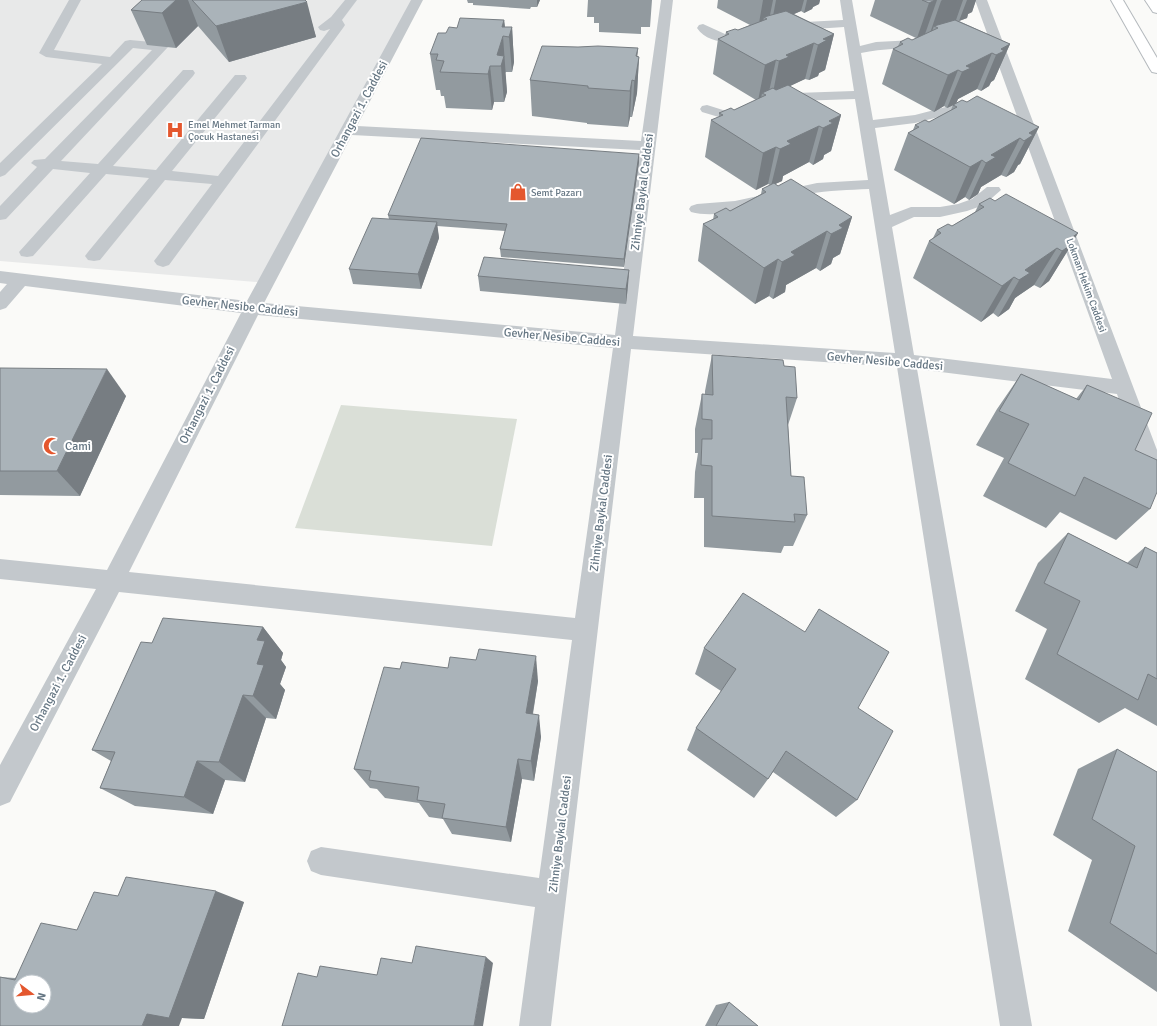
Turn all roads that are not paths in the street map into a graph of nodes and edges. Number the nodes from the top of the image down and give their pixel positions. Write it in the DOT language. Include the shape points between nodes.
graph roads {
  1 [pos="75,0"];
  2 [pos="351,0"];
  3 [pos="417,0"];
  4 [pos="667,0"];
  5 [pos="846,0"];
  6 [pos="981,0"];
  7 [pos="1117,0"];
  8 [pos="1151,0"];
  9 [pos="1157,9"];
  10 [pos="850,23"];
  11 [pos="703,28"];
  12 [pos="940,35"];
  13 [pos="855,51"];
  14 [pos="112,61"];
  15 [pos="1157,69"];
  16 [pos="188,73"];
  17 [pos="240,78"];
  18 [pos="862,95"];
  19 [pos="961,108"];
  20 [pos="707,109"];
  21 [pos="867,125"];
  22 [pos="349,130"];
  23 [pos="648,146"];
  24 [pos="12,160"];
  25 [pos="50,164"];
  26 [pos="102,169"];
  27 [pos="0,172"];
  28 [pos="160,175"];
  29 [pos="217,181"];
  30 [pos="877,184"];
  31 [pos="993,190"];
  32 [pos="697,209"];
  33 [pos="0,215"];
  34 [pos="884,224"];
  35 [pos="27,252"];
  36 [pos="94,256"];
  37 [pos="163,261"];
  38 [pos="0,277"];
  39 [pos="21,279"];
  40 [pos="0,304"];
  41 [pos="252,308"];
  42 [pos="623,342"];
  43 [pos="906,362"];
  44 [pos="1126,388"];
  45 [pos="1157,480"];
  46 [pos="0,568"];
  47 [pos="113,581"];
  48 [pos="586,630"];
  49 [pos="0,792"];
  50 [pos="321,861"];
  51 [pos="552,895"];
  52 [pos="535,1026"];
  53 [pos="1016,1026"];
  1 -- 14 [label="street" via="46,53"];
  2 -- 29 [label="street" via="335,20 339,25"];
  3 -- 22 [label="street, Orhangazi 1. Caddesi"];
  4 -- 23 [label="street, Zihniye Baykal Caddesi"];
  5 -- 10 [label="street"];
  6 -- 44 [label="street, Lokman Hekim Caddesi"];
  7 -- 15 [label="highway"];
  8 -- 9 [label="highway"];
  10 -- 11 [label="street" via="787,26 735,39 721,38"];
  10 -- 13 [label="street"];
  12 -- 13 [label="street" via="931,41 916,45 876,46"];
  13 -- 18 [label="street"];
  14 -- 24 [label="street"];
  14 -- 25 [label="street" via="130,44 162,47"];
  16 -- 26 [label="street"];
  17 -- 28 [label="street"];
  18 -- 20 [label="street" via="796,97 739,114 722,114"];
  18 -- 21 [label="street"];
  19 -- 21 [label="street" via="915,119"];
  21 -- 30 [label="street"];
  22 -- 23 [label="street"];
  22 -- 41 [label="street, Orhangazi 1. Caddesi"];
  23 -- 42 [label="street, Zihniye Baykal Caddesi"];
  24 -- 25 [label="street"];
  24 -- 27 [label="street"];
  25 -- 26 [label="street"];
  25 -- 33 [label="street"];
  26 -- 28 [label="street"];
  26 -- 35 [label="street"];
  28 -- 29 [label="street"];
  28 -- 36 [label="street"];
  29 -- 37 [label="street"];
  30 -- 32 [label="street" via="815,188 765,201"];
  30 -- 34 [label="street"];
  31 -- 34 [label="street" via="978,202 961,208 940,212 911,212"];
  34 -- 43 [label="street"];
  38 -- 39 [label="street, Gevher Nesibe Caddesi"];
  39 -- 40 [label="street"];
  39 -- 41 [label="street, Gevher Nesibe Caddesi"];
  41 -- 42 [label="street, Gevher Nesibe Caddesi"];
  41 -- 47 [label="street, Orhangazi 1. Caddesi"];
  42 -- 43 [label="street, Gevher Nesibe Caddesi"];
  42 -- 48 [label="street, Zihniye Baykal Caddesi"];
  43 -- 44 [label="street, Gevher Nesibe Caddesi"];
  43 -- 53 [label="street"];
  44 -- 45 [label="street, Lokman Hekim Caddesi"];
  46 -- 47 [label="street"];
  47 -- 48 [label="street"];
  47 -- 49 [label="street, Orhangazi 1. Caddesi"];
  48 -- 51 [label="street, Zihniye Baykal Caddesi"];
  50 -- 51 [label="street"];
  51 -- 52 [label="street, Zihniye Baykal Caddesi"];
}
